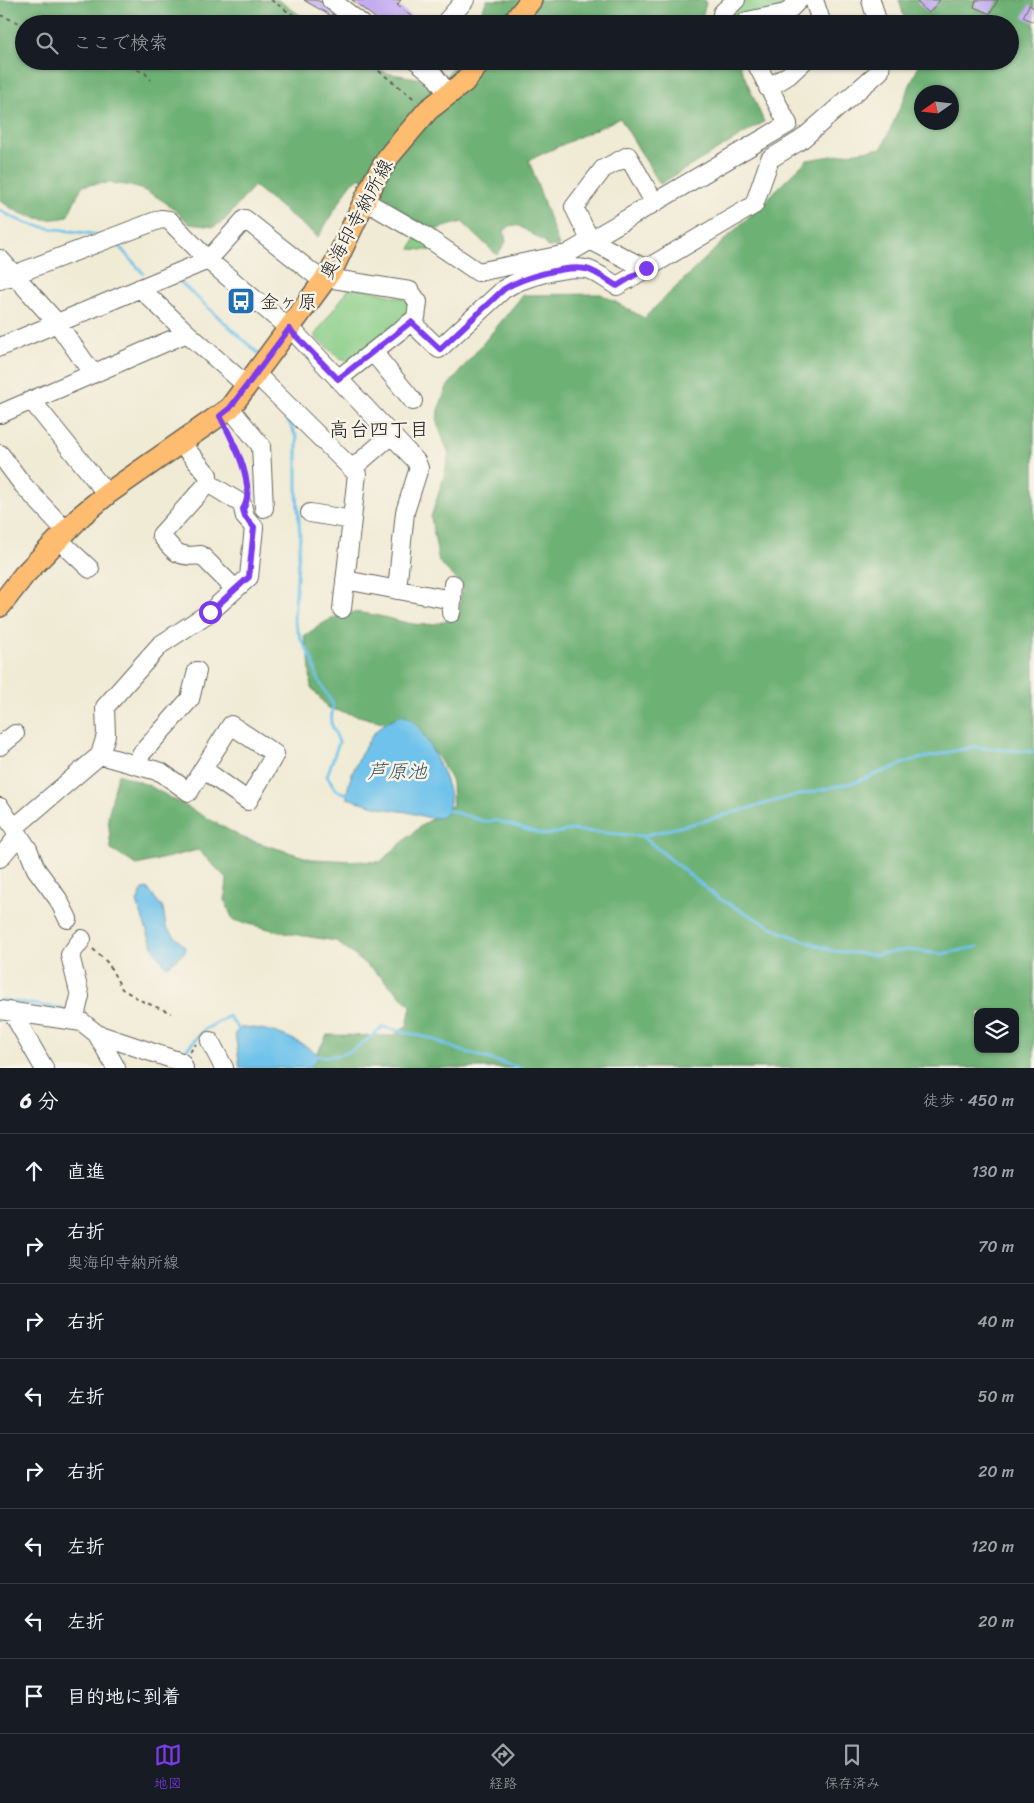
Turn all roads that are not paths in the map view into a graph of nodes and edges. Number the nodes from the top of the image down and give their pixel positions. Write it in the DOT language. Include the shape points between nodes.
graph roads {
  1 [pos="331,0"];
  2 [pos="465,0"];
  3 [pos="531,0"];
  4 [pos="736,0"];
  5 [pos="799,0"];
  6 [pos="814,0"];
  7 [pos="871,0"];
  8 [pos="722,13"];
  9 [pos="350,15"];
  10 [pos="452,15"];
  11 [pos="519,15"];
  12 [pos="775,15"];
  13 [pos="819,15"];
  14 [pos="875,15"];
  15 [pos="428,70"];
  16 [pos="474,70"];
  17 [pos="759,70"];
  18 [pos="795,70"];
  19 [pos="880,70"];
  20 [pos="768,88"];
  21 [pos="448,94"];
  22 [pos="364,202"];
  23 [pos="654,202"];
  24 [pos="590,240"];
  25 [pos="0,259"];
  26 [pos="208,260"];
  27 [pos="646,268"];
  28 [pos="7,277"];
  29 [pos="325,280"];
  30 [pos="140,288"];
  31 [pos="57,322"];
  32 [pos="411,322"];
  33 [pos="289,329"];
  34 [pos="187,333"];
  35 [pos="0,347"];
  36 [pos="373,352"];
  37 [pos="93,374"];
  38 [pos="338,379"];
  39 [pos="252,380"];
  40 [pos="32,400"];
  41 [pos="413,401"];
  42 [pos="225,412"];
  43 [pos="0,414"];
  44 [pos="391,435"];
  45 [pos="181,443"];
  46 [pos="3,464"];
  47 [pos="353,468"];
  48 [pos="208,483"];
  49 [pos="107,494"];
  50 [pos="264,508"];
  51 [pos="310,513"];
  52 [pos="352,520"];
  53 [pos="62,535"];
  54 [pos="90,569"];
  55 [pos="345,580"];
  56 [pos="235,589"];
  57 [pos="397,590"];
  58 [pos="452,599"];
  59 [pos="0,606"];
  60 [pos="342,609"];
  61 [pos="197,671"];
  62 [pos="15,734"];
  63 [pos="0,746"];
  64 [pos="100,755"];
  65 [pos="137,765"];
  66 [pos="203,769"];
  67 [pos="0,807"];
  68 [pos="16,831"];
  69 [pos="0,858"];
  70 [pos="68,919"];
  71 [pos="82,939"];
  72 [pos="6,1011"];
  73 [pos="74,1021"];
  74 [pos="97,1034"];
  75 [pos="210,1041"];
  76 [pos="183,1065"];
  77 [pos="44,1068"];
  78 [pos="116,1068"];
  79 [pos="224,1068"];
  1 -- 9 [label="street"];
  2 -- 10 [label="street"];
  3 -- 11 [label="main road"];
  4 -- 8 [label="street"];
  5 -- 12 [label="street" via="786,13"];
  6 -- 13 [label="street"];
  7 -- 14 [label="street"];
  15 -- 21 [label="street"];
  16 -- 21 [label="main road, 奥海印寺納所線"];
  17 -- 20 [label="street"];
  18 -- 20 [label="street"];
  19 -- 27 [label="street" via="808,134 770,160 754,205"];
  20 -- 23 [label="street" via="788,124"];
  21 -- 22 [label="main road, 奥海印寺納所線" via="428,110 388,156"];
  22 -- 24 [label="street" via="422,234 478,272 567,254"];
  22 -- 29 [label="main road, 奥海印寺納所線"];
  23 -- 24 [label="street"];
  23 -- 24 [label="street" via="628,156 603,169 574,207"];
  24 -- 27 [label="street"];
  25 -- 28 [label="street"];
  26 -- 28 [label="street" via="169,220 161,219"];
  26 -- 29 [label="street" via="245,220"];
  26 -- 30 [label="street"];
  26 -- 33 [label="street"];
  27 -- 32 [label="street" via="617,286 587,269 545,273 515,282 440,349"];
  28 -- 31 [label="street"];
  29 -- 32 [label="street" via="410,291 418,302 416,318"];
  29 -- 33 [label="main road, 奥海印寺納所線"];
  30 -- 31 [label="street"];
  30 -- 34 [label="street"];
  31 -- 35 [label="street"];
  31 -- 37 [label="street"];
  32 -- 36 [label="street"];
  33 -- 38 [label="street"];
  33 -- 39 [label="main road, 奥海印寺納所線"];
  34 -- 37 [label="street"];
  34 -- 39 [label="street"];
  36 -- 38 [label="street"];
  36 -- 41 [label="street"];
  37 -- 40 [label="street"];
  38 -- 44 [label="street"];
  39 -- 42 [label="main road, 奥海印寺納所線"];
  39 -- 47 [label="street"];
  40 -- 43 [label="street"];
  40 -- 49 [label="street"];
  42 -- 45 [label="main road, 奥海印寺納所線"];
  42 -- 50 [label="street" via="261,446"];
  44 -- 47 [label="street"];
  44 -- 57 [label="street" via="419,468 405,512"];
  45 -- 48 [label="street" via="208,475"];
  45 -- 49 [label="main road, 奥海印寺納所線"];
  46 -- 53 [label="street"];
  47 -- 52 [label="street" via="357,474"];
  48 -- 56 [label="street" via="242,504 245,517 254,527 249,577"];
  48 -- 56 [label="street" via="161,535 173,551 186,557 200,555"];
  49 -- 53 [label="main road, 奥海印寺納所線"];
  51 -- 52 [label="street"];
  52 -- 55 [label="street"];
  53 -- 54 [label="street"];
  53 -- 59 [label="main road, 奥海印寺納所線"];
  55 -- 57 [label="street"];
  55 -- 60 [label="street"];
  56 -- 64 [label="street" via="210,612 160,645 105,707 106,735"];
  57 -- 58 [label="street"];
  61 -- 65 [label="street" via="190,699 141,754"];
  62 -- 63 [label="street"];
  64 -- 65 [label="street"];
  64 -- 68 [label="street"];
  65 -- 66 [label="street" via="161,772 188,792"];
  67 -- 68 [label="street"];
  68 -- 69 [label="street"];
  68 -- 70 [label="street"];
  71 -- 73 [label="street" via="70,955 80,996"];
  72 -- 73 [label="street"];
  72 -- 77 [label="street"];
  73 -- 74 [label="street" via="82,1022"];
  74 -- 76 [label="street"];
  74 -- 78 [label="street"];
  75 -- 79 [label="street"];
}
